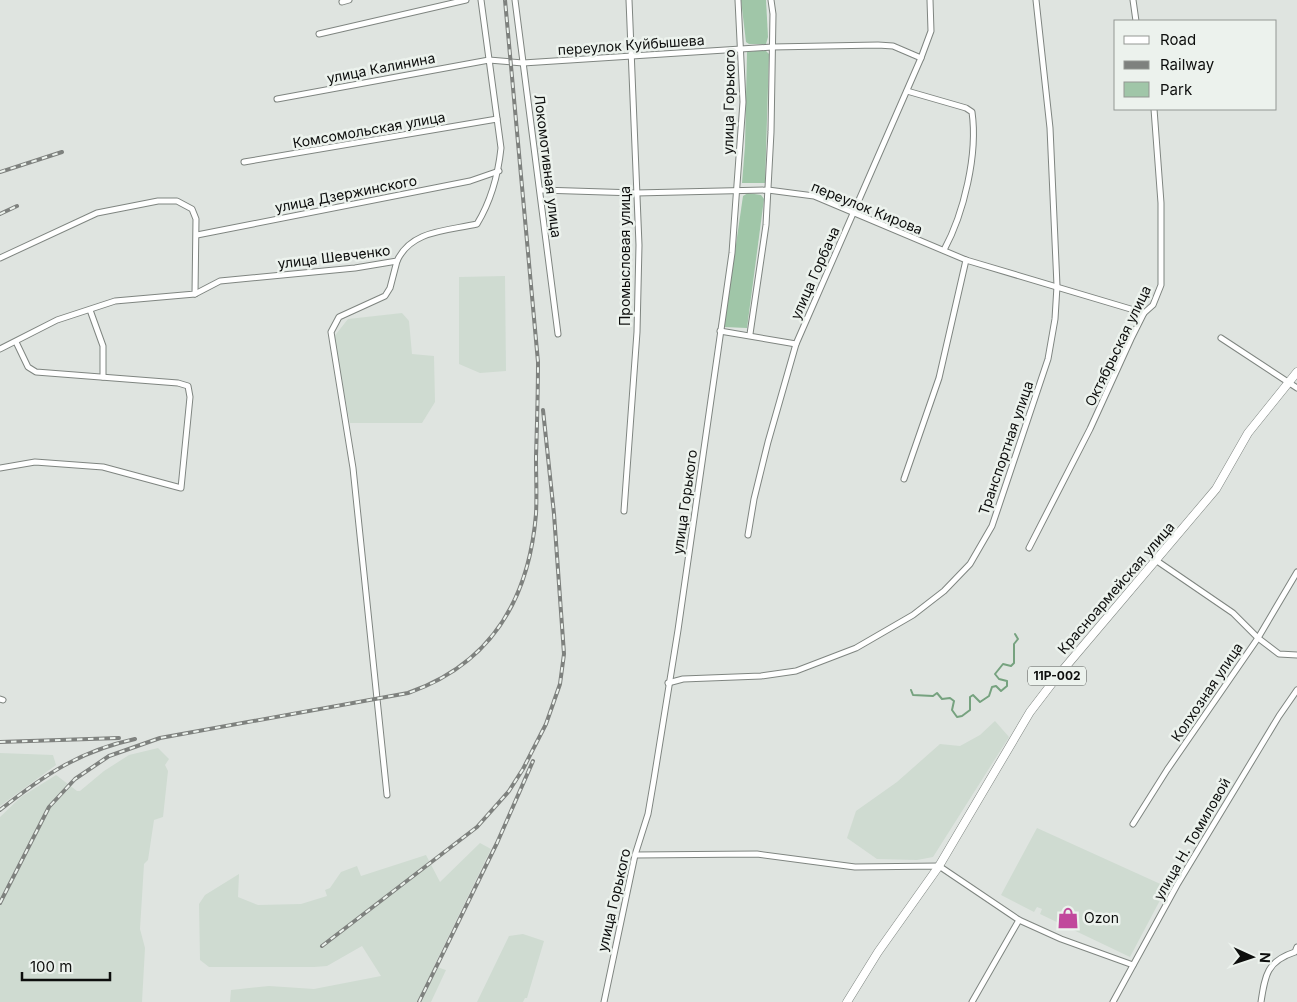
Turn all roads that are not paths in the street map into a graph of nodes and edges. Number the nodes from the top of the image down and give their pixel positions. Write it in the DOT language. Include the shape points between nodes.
graph roads {
  1 [pos="349,0"];
  2 [pos="466,0"];
  3 [pos="481,0"];
  4 [pos="515,0"];
  5 [pos="630,0"];
  6 [pos="738,0"];
  7 [pos="771,0"];
  8 [pos="930,0"];
  9 [pos="1036,0"];
  10 [pos="1133,0"];
  11 [pos="342,2"];
  12 [pos="1136,20"];
  13 [pos="319,34"];
  14 [pos="772,47"];
  15 [pos="741,50"];
  16 [pos="632,56"];
  17 [pos="921,58"];
  18 [pos="489,60"];
  19 [pos="523,63"];
  20 [pos="907,91"];
  21 [pos="277,99"];
  22 [pos="1154,110"];
  23 [pos="497,119"];
  24 [pos="244,162"];
  25 [pos="499,171"];
  26 [pos="541,190"];
  27 [pos="768,190"];
  28 [pos="737,191"];
  29 [pos="636,193"];
  30 [pos="853,212"];
  31 [pos="197,236"];
  32 [pos="944,250"];
  33 [pos="0,258"];
  34 [pos="966,260"];
  35 [pos="397,261"];
  36 [pos="1057,286"];
  37 [pos="195,294"];
  38 [pos="90,310"];
  39 [pos="1144,313"];
  40 [pos="720,331"];
  41 [pos="558,334"];
  42 [pos="750,334"];
  43 [pos="1221,338"];
  44 [pos="16,342"];
  45 [pos="796,344"];
  46 [pos="0,349"];
  47 [pos="1297,372"];
  48 [pos="103,377"];
  49 [pos="1289,383"];
  50 [pos="1297,388"];
  51 [pos="0,468"];
  52 [pos="904,478"];
  53 [pos="624,510"];
  54 [pos="748,535"];
  55 [pos="1028,548"];
  56 [pos="1157,561"];
  57 [pos="1297,572"];
  58 [pos="1258,638"];
  59 [pos="1297,655"];
  60 [pos="668,683"];
  61 [pos="1297,690"];
  62 [pos="387,795"];
  63 [pos="1133,824"];
  64 [pos="635,855"];
  65 [pos="939,866"];
  66 [pos="1019,920"];
  67 [pos="1297,948"];
  68 [pos="1133,965"];
  69 [pos="604,1002"];
  70 [pos="847,1002"];
  71 [pos="972,1002"];
  72 [pos="1113,1002"];
  73 [pos="1261,1002"];
  1 -- 11 [label="street"];
  2 -- 13 [label="street"];
  3 -- 18 [label="street"];
  4 -- 19 [label="street, Локомотивная улица"];
  5 -- 16 [label="street, Промысловая улица"];
  6 -- 15 [label="street, улица Горького"];
  7 -- 14 [label="street"];
  8 -- 17 [label="street, улица Горбача" via="931,31"];
  9 -- 36 [label="street, Транспортная улица" via="1050,128"];
  10 -- 12 [label="street"];
  14 -- 15 [label="street, переулок Куйбышева"];
  14 -- 17 [label="street, переулок Куйбышева" via="893,46"];
  14 -- 27 [label="street"];
  15 -- 16 [label="street, переулок Куйбышева"];
  15 -- 28 [label="street, улица Горького" via="743,102"];
  16 -- 19 [label="street, переулок Куйбышева"];
  16 -- 29 [label="street, Промысловая улица"];
  17 -- 20 [label="street, улица Горбача"];
  18 -- 19 [label="street, переулок Куйбышева"];
  18 -- 21 [label="street, улица Калинина"];
  18 -- 23 [label="street"];
  19 -- 26 [label="street, Локомотивная улица"];
  20 -- 30 [label="street, улица Горбача"];
  20 -- 32 [label="street" via="972,112 974,126 964,200"];
  22 -- 39 [label="street, Октябрьская улица" via="1159,146 1162,268 1161,285 1153,305"];
  23 -- 24 [label="street, Комсомольская улица"];
  23 -- 25 [label="street" via="501,148"];
  25 -- 31 [label="street, улица Дзержинского" via="470,181"];
  25 -- 35 [label="street, улица Шевченко" via="487,208 477,224 414,239 403,249"];
  26 -- 29 [label="street, переулок Кирова"];
  26 -- 41 [label="street, Локомотивная улица"];
  27 -- 28 [label="street, переулок Кирова"];
  27 -- 30 [label="street, переулок Кирова" via="814,196"];
  27 -- 42 [label="street"];
  28 -- 29 [label="street, переулок Кирова"];
  28 -- 40 [label="street, улица Горького" via="732,254"];
  29 -- 53 [label="street, Промысловая улица" via="640,245 637,332"];
  30 -- 32 [label="street, переулок Кирова"];
  30 -- 45 [label="street, улица Горбача"];
  31 -- 33 [label="street" via="192,209 177,202 158,201 97,213"];
  31 -- 37 [label="street"];
  32 -- 34 [label="street, переулок Кирова"];
  34 -- 36 [label="street, переулок Кирова"];
  34 -- 52 [label="street" via="939,378"];
  35 -- 37 [label="street, улица Шевченко" via="220,281"];
  35 -- 62 [label="street" via="390,288 384,296 339,316 331,332 353,468"];
  36 -- 39 [label="street, переулок Кирова"];
  36 -- 60 [label="street, Транспортная улица" via="1048,359 992,526 970,564 944,591 874,639 796,671 761,676 683,679"];
  37 -- 38 [label="street" via="115,301"];
  38 -- 44 [label="street" via="57,320"];
  38 -- 48 [label="street" via="103,346"];
  39 -- 55 [label="street, Октябрьская улица" via="1057,497"];
  40 -- 42 [label="street"];
  40 -- 60 [label="street, улица Горького" via="680,620"];
  42 -- 45 [label="street"];
  43 -- 49 [label="street"];
  44 -- 46 [label="street"];
  44 -- 48 [label="street" via="28,367 36,372"];
  45 -- 54 [label="street, улица Горбача" via="768,442"];
  47 -- 49 [label="main road, Красноармейская улица / 11Р-002"];
  48 -- 51 [label="street" via="188,386 190,397 181,488 103,467 35,462"];
  49 -- 50 [label="street"];
  49 -- 56 [label="main road, Красноармейская улица / 11Р-002" via="1248,433 1216,489"];
  56 -- 58 [label="street" via="1233,613"];
  56 -- 65 [label="main road, Красноармейская улица / 11Р-002" via="1030,712"];
  57 -- 58 [label="street, Колхозная улица"];
  58 -- 59 [label="street" via="1279,654"];
  58 -- 63 [label="street, Колхозная улица"];
  60 -- 64 [label="street, улица Горького" via="648,814"];
  61 -- 68 [label="street, улица Н. Томиловой" via="1228,799"];
  64 -- 65 [label="street" via="757,854 855,867"];
  64 -- 69 [label="street, улица Горького"];
  65 -- 66 [label="street"];
  65 -- 70 [label="main road, Красноармейская улица / 11Р-002"];
  66 -- 68 [label="street"];
  66 -- 71 [label="street"];
  67 -- 73 [label="street" via="1268,968"];
  68 -- 72 [label="street, улица Н. Томиловой"];
}
